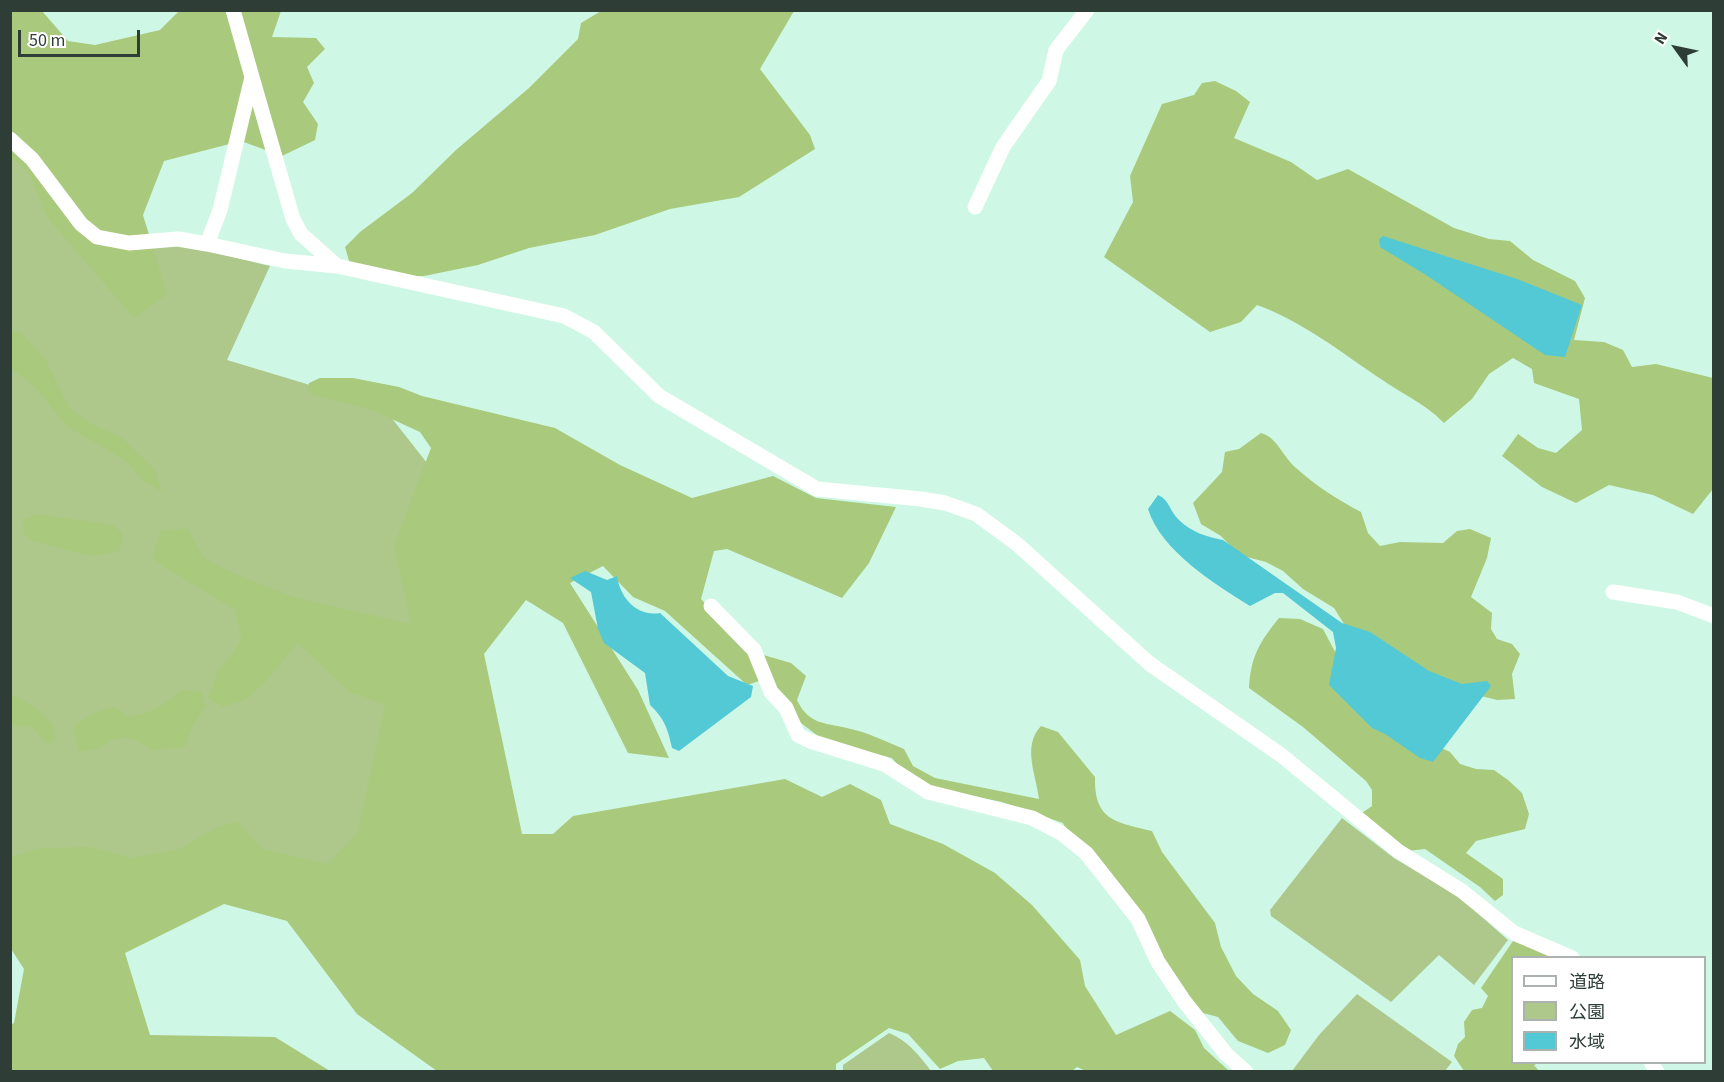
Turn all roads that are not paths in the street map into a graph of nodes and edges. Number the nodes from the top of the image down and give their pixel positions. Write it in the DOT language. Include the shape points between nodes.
graph roads {
  1 [pos="233,10"];
  2 [pos="1087,10"];
  3 [pos="252,77"];
  4 [pos="10,139"];
  5 [pos="975,207"];
  6 [pos="207,244"];
  7 [pos="337,266"];
  8 [pos="1613,592"];
  9 [pos="711,606"];
  10 [pos="1713,616"];
  11 [pos="1570,956"];
  12 [pos="1245,1071"];
  1 -- 3 [label="street"];
  2 -- 5 [label="street" via="1056,50 1049,81 1003,147"];
  3 -- 6 [label="street" via="220,210"];
  3 -- 7 [label="street" via="293,219 301,234"];
  4 -- 6 [label="street" via="32,159 81,224 97,237 129,243 178,239"];
  6 -- 7 [label="street" via="285,261"];
  7 -- 11 [label="street" via="564,316 594,332 659,396 817,489 921,499 976,514 1017,544 1150,664 1281,755 1398,851 1462,891 1514,933"];
  8 -- 10 [label="street" via="1677,602"];
  9 -- 12 [label="street" via="754,650 771,692 786,708 798,735 884,764 928,792 1032,818 1061,833 1086,853 1138,919 1158,962 1185,1001"];
}
